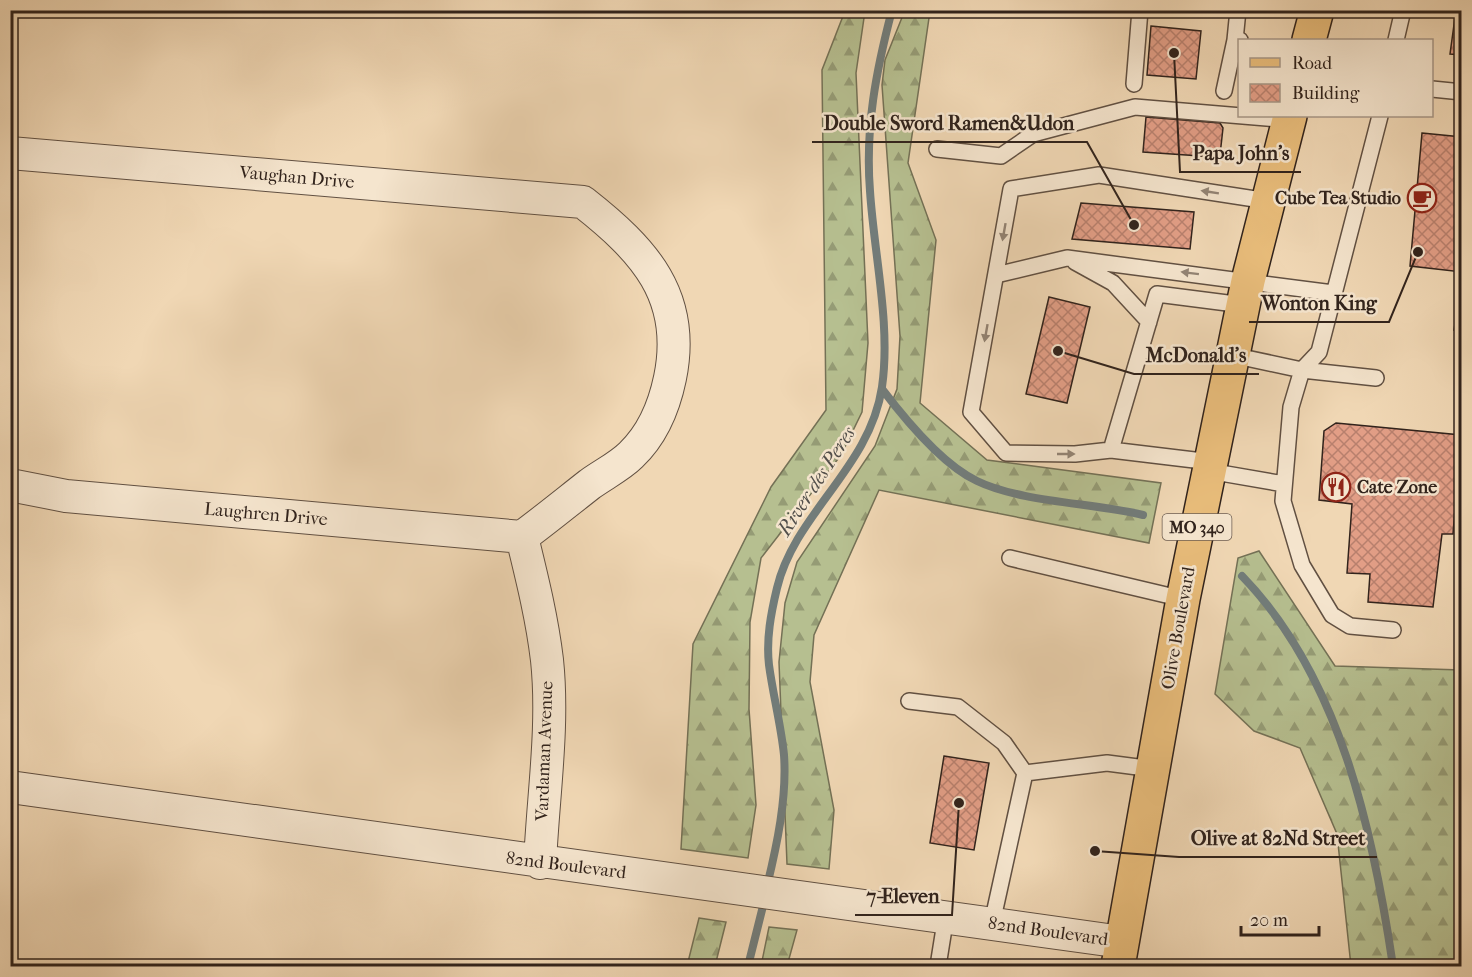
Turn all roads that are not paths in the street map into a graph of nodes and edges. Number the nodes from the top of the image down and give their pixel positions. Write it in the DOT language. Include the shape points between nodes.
graph roads {
  1 [pos="1140,10"];
  2 [pos="1238,10"];
  3 [pos="1317,10"];
  4 [pos="1403,10"];
  5 [pos="1309,39"];
  6 [pos="1396,39"];
  7 [pos="1237,40"];
  8 [pos="1134,84"];
  9 [pos="1433,89"];
  10 [pos="1224,91"];
  11 [pos="1461,92"];
  12 [pos="1238,114"];
  13 [pos="1380,117"];
  14 [pos="1289,118"];
  15 [pos="938,149"];
  16 [pos="10,153"];
  17 [pos="1268,201"];
  18 [pos="1067,258"];
  19 [pos="996,275"];
  20 [pos="1246,293"];
  21 [pos="1333,293"];
  22 [pos="1149,322"];
  23 [pos="1232,355"];
  24 [pos="1302,370"];
  25 [pos="1376,378"];
  26 [pos="1112,450"];
  27 [pos="1210,466"];
  28 [pos="1284,484"];
  29 [pos="10,485"];
  30 [pos="522,537"];
  31 [pos="1010,558"];
  32 [pos="1183,599"];
  33 [pos="1393,630"];
  34 [pos="909,701"];
  35 [pos="1153,769"];
  36 [pos="1025,773"];
  37 [pos="10,787"];
  38 [pos="540,862"];
  39 [pos="946,916"];
  40 [pos="993,923"];
  41 [pos="1120,954"];
  42 [pos="938,966"];
  1 -- 8 [label="lane"];
  2 -- 7 [label="lane"];
  3 -- 5 [label="main road"];
  4 -- 6 [label="lane"];
  7 -- 10 [label="lane"];
  9 -- 11 [label="lane"];
  12 -- 15 [label="lane" via="1135,107 1033,134 1001,156"];
  13 -- 21 [label="lane"];
  14 -- 17 [label="main road, Olive Boulevard / MO 340"];
  16 -- 30 [label="street, Vaughan Drive" via="583,202 615,227 661,283 674,319 675,357 665,402 649,434 630,456"];
  17 -- 19 [label="lane, one-way" via="1099,175 1011,189"];
  17 -- 20 [label="main road, Olive Boulevard / MO 340"];
  18 -- 19 [label="lane"];
  20 -- 18 [label="lane, one-way"];
  18 -- 22 [label="lane" via="1113,283"];
  19 -- 26 [label="lane, one-way" via="971,412 1006,453"];
  20 -- 21 [label="lane"];
  20 -- 22 [label="lane" via="1157,294"];
  20 -- 23 [label="main road, Olive Boulevard / MO 340"];
  21 -- 24 [label="lane" via="1319,352"];
  22 -- 26 [label="lane"];
  23 -- 24 [label="lane"];
  23 -- 27 [label="main road, Olive Boulevard / MO 340"];
  24 -- 25 [label="lane"];
  24 -- 28 [label="lane" via="1291,407"];
  26 -- 27 [label="lane"];
  27 -- 28 [label="lane"];
  27 -- 32 [label="main road, Olive Boulevard / MO 340"];
  28 -- 33 [label="lane" via="1283,501 1302,564 1332,615 1350,627"];
  29 -- 30 [label="street, Laughren Drive" via="66,496"];
  30 -- 38 [label="street, Vardaman Avenue" via="536,590 547,661 548,739"];
  31 -- 32 [label="lane"];
  32 -- 35 [label="main road, Olive Boulevard / MO 340"];
  34 -- 36 [label="lane" via="958,707 1004,743"];
  35 -- 36 [label="lane" via="1107,763"];
  35 -- 41 [label="main road, Olive Boulevard / MO 340"];
  36 -- 40 [label="lane"];
  37 -- 38 [label="street, 82nd Boulevard"];
  38 -- 39 [label="street, 82nd Boulevard"];
  39 -- 40 [label="street, 82nd Boulevard"];
  39 -- 42 [label="lane"];
  40 -- 41 [label="street, 82nd Boulevard"];
}
